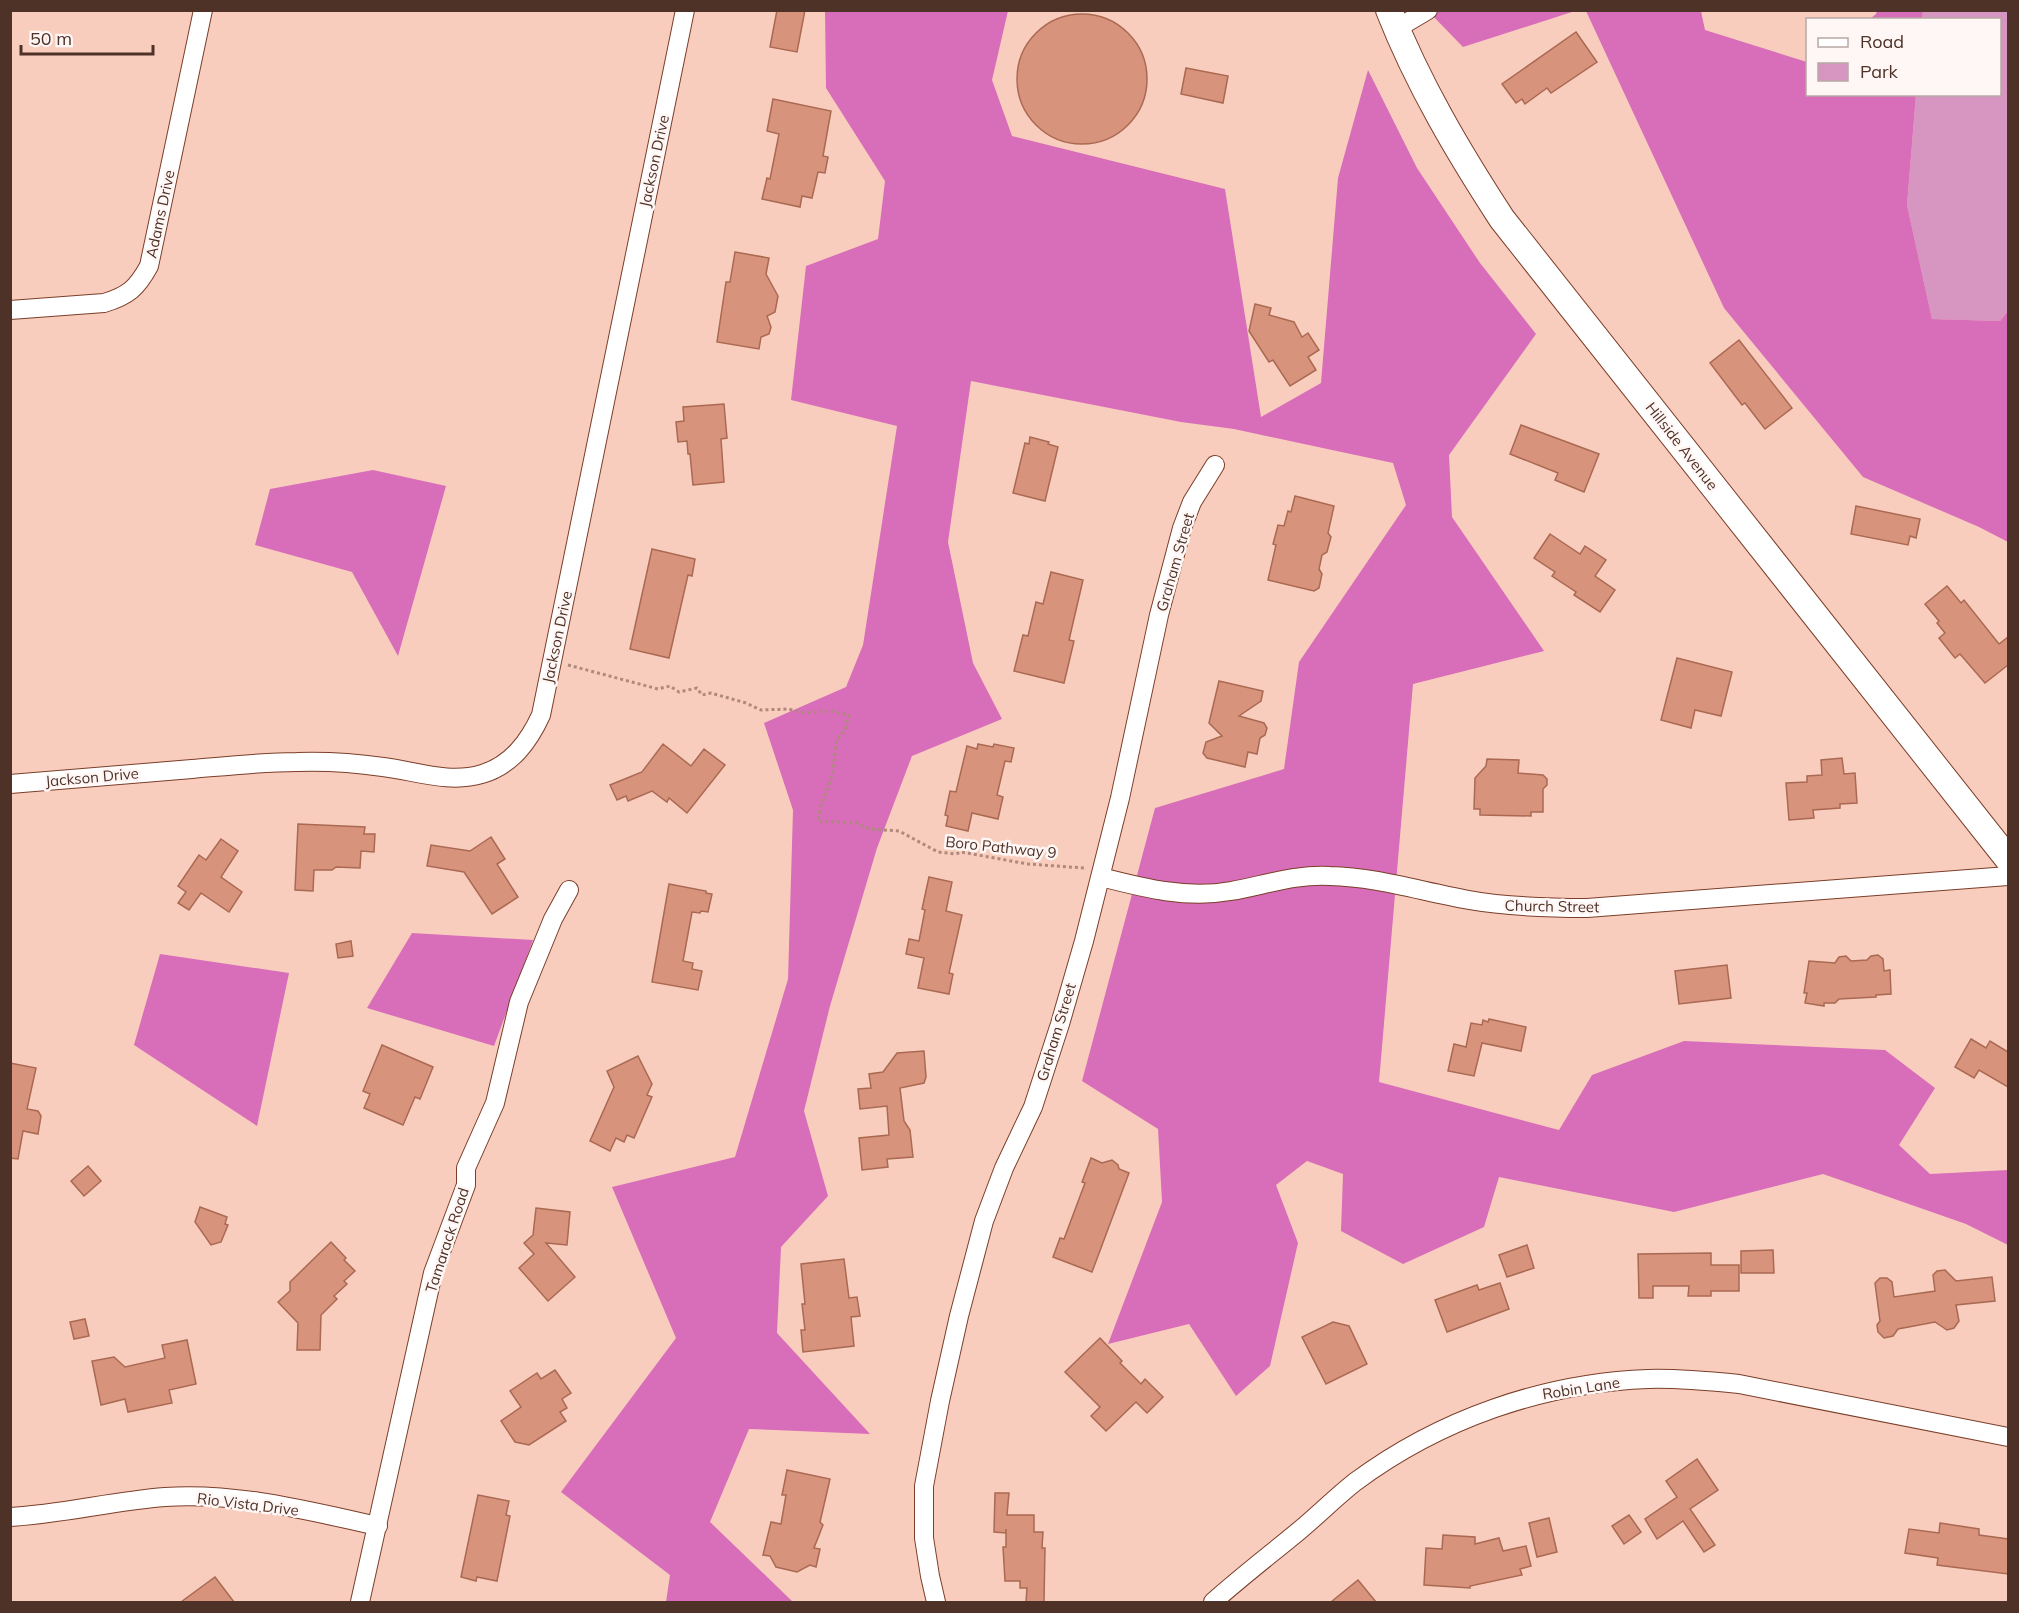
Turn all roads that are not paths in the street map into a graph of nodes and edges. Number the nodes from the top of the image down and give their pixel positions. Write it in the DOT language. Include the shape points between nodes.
graph roads {
  1 [pos="203,10"];
  2 [pos="685,10"];
  3 [pos="1428,10"];
  4 [pos="1392,20"];
  5 [pos="10,310"];
  6 [pos="1215,465"];
  7 [pos="10,784"];
  8 [pos="2008,860"];
  9 [pos="1101,876"];
  10 [pos="2008,876"];
  11 [pos="569,890"];
  12 [pos="2008,1437"];
  13 [pos="10,1516"];
  14 [pos="378,1526"];
  15 [pos="360,1602"];
  16 [pos="936,1602"];
  17 [pos="1213,1602"];
  1 -- 5 [label="street, Adams Drive" via="149,266 141,280 131,291 104,303"];
  2 -- 7 [label="street, Jackson Drive" via="541,715 520,750 504,763 466,778 354,764 297,762"];
  3 -- 4 [label="street"];
  4 -- 8 [label="main road, Hillside Avenue" via="1448,130 1502,219"];
  6 -- 9 [label="street, Graham Street" via="1192,502 1182,528"];
  9 -- 10 [label="street, Church Street" via="1152,891 1197,894 1281,879 1364,878 1493,904 1540,908 1587,908"];
  9 -- 16 [label="street, Graham Street" via="1033,1107 984,1221 957,1327 924,1486 924,1538"];
  11 -- 14 [label="street, Tamarack Road" via="519,1002 495,1103 466,1168 466,1185 433,1273"];
  12 -- 17 [label="street, Robin Lane" via="1739,1384 1694,1379 1604,1382 1559,1390 1472,1416 1392,1457 1354,1483"];
  13 -- 14 [label="street, Rio Vista Drive" via="164,1497 230,1498"];
  14 -- 15 [label="street, Tamarack Road"];
}
